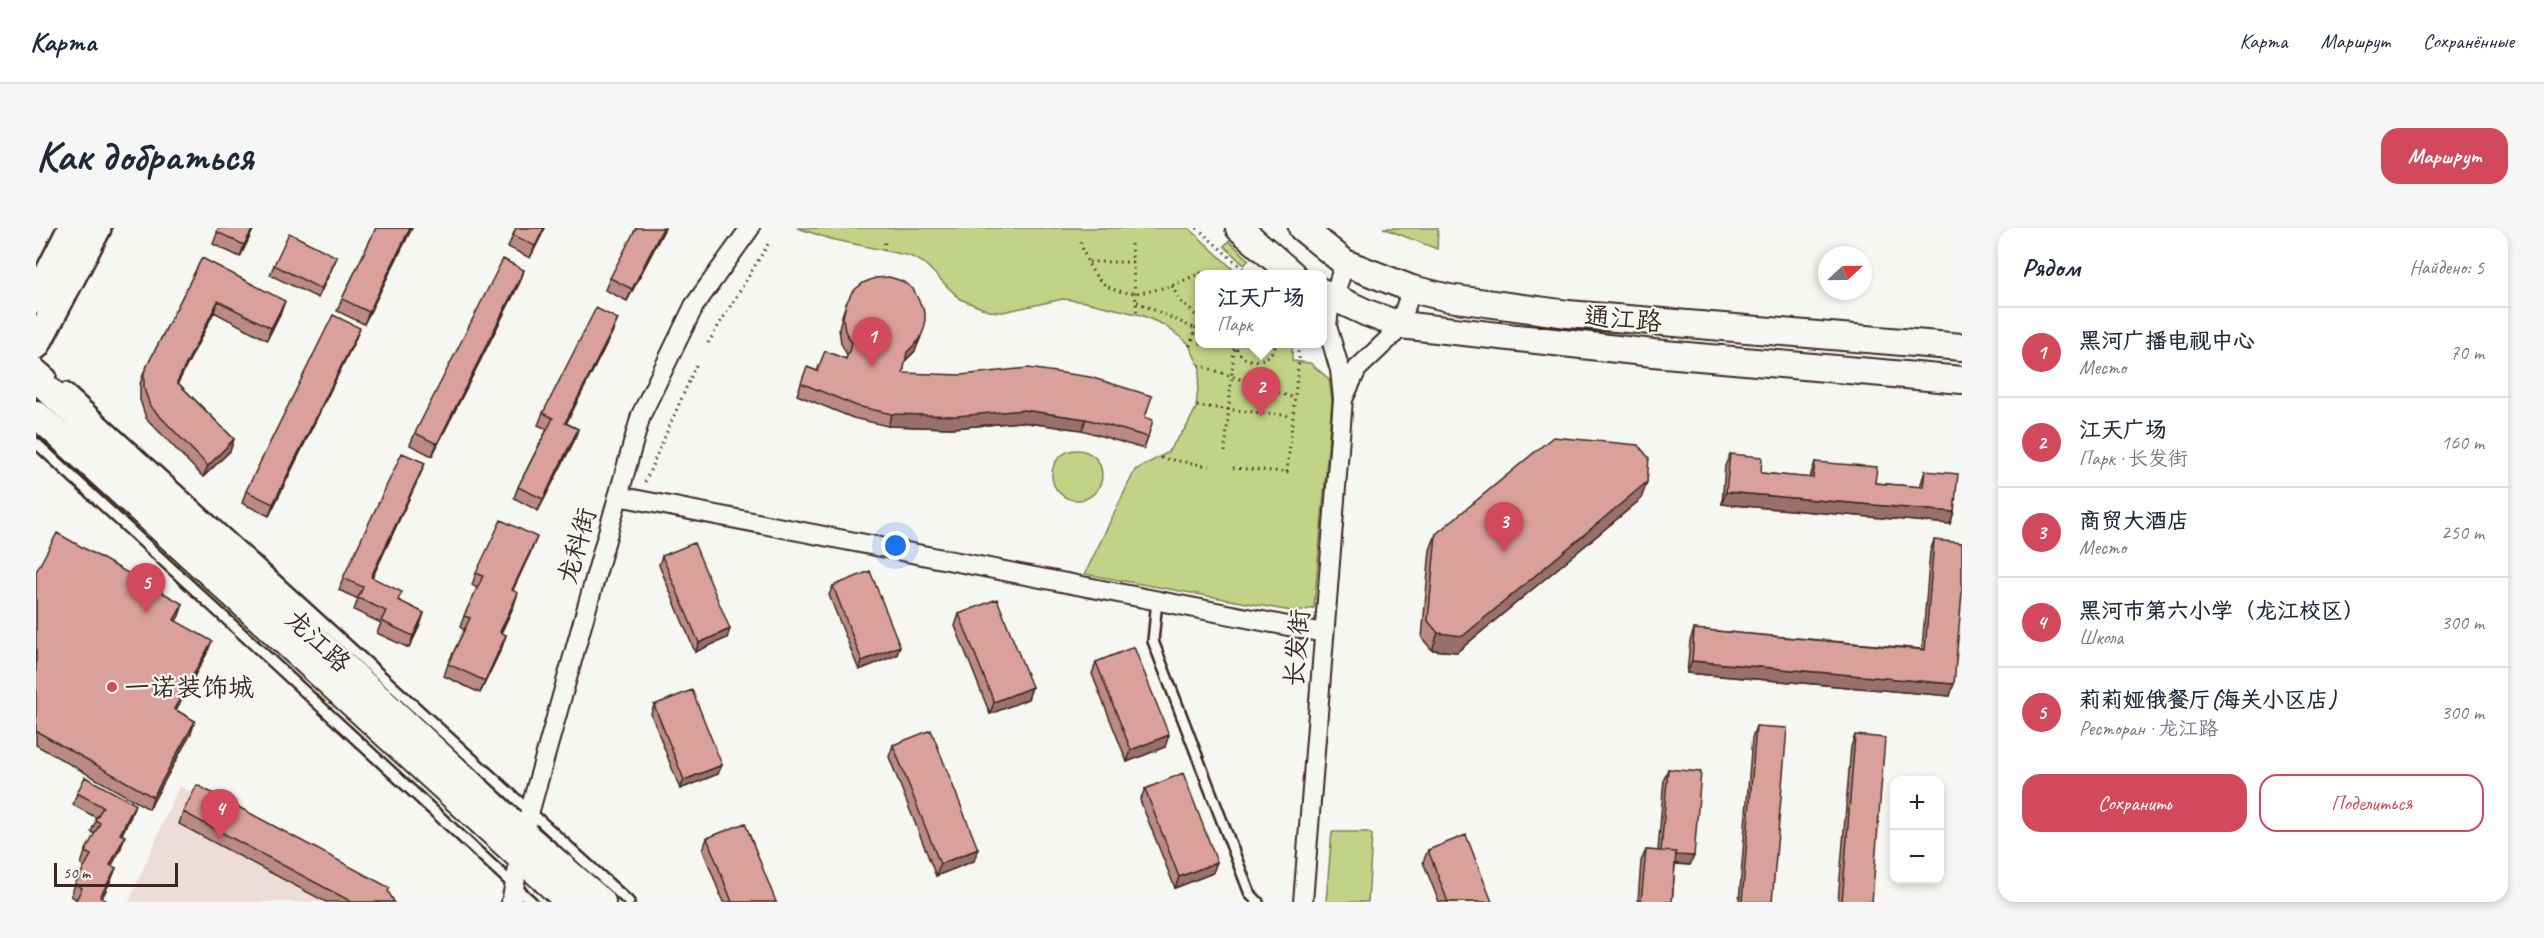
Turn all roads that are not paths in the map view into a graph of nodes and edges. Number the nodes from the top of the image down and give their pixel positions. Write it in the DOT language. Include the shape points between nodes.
graph roads {
  1 [pos="72,228"];
  2 [pos="97,228"];
  3 [pos="750,228"];
  4 [pos="1239,228"];
  5 [pos="1302,228"];
  6 [pos="1346,263"];
  7 [pos="1288,270"];
  8 [pos="1412,289"];
  9 [pos="1328,295"];
  10 [pos="36,299"];
  11 [pos="1400,324"];
  12 [pos="36,345"];
  13 [pos="1962,347"];
  14 [pos="36,362"];
  15 [pos="36,378"];
  16 [pos="1962,380"];
  17 [pos="1343,399"];
  18 [pos="36,414"];
  19 [pos="36,443"];
  20 [pos="618,496"];
  21 [pos="1157,600"];
  22 [pos="1324,633"];
  23 [pos="530,810"];
  24 [pos="522,846"];
  25 [pos="513,894"];
  26 [pos="532,902"];
  27 [pos="569,902"];
  28 [pos="602,902"];
  29 [pos="629,902"];
  30 [pos="1258,902"];
  31 [pos="1303,902"];
  1 -- 10 [label="main road"];
  2 -- 12 [label="main road"];
  3 -- 20 [label="street, 龙科街" via="694,306 641,415"];
  4 -- 7 [label="street"];
  5 -- 6 [label="street, 通江路"];
  6 -- 8 [label="street, 通江路"];
  6 -- 9 [label="street, 长发街"];
  8 -- 11 [label="street, 长发街"];
  8 -- 13 [label="street, 通江路" via="1449,298 1568,314"];
  9 -- 11 [label="street, 通江路"];
  9 -- 17 [label="street, 长发街" via="1327,326 1340,370"];
  11 -- 16 [label="street, 通江路"];
  11 -- 17 [label="street, 长发街" via="1356,369"];
  14 -- 23 [label="lane"];
  15 -- 24 [label="street, 龙江路"];
  17 -- 22 [label="street, 长发街"];
  18 -- 24 [label="street, 龙江路"];
  19 -- 25 [label="lane"];
  20 -- 21 [label="street"];
  20 -- 23 [label="street, 龙科街"];
  21 -- 22 [label="street"];
  21 -- 30 [label="lane" via="1153,641 1251,894"];
  22 -- 31 [label="street, 长发街"];
  23 -- 24 [label="street, 龙科街"];
  23 -- 29 [label="lane"];
  24 -- 25 [label="street, 龙科街"];
  24 -- 27 [label="street, 龙江路"];
  24 -- 28 [label="street, 龙江路"];
  25 -- 26 [label="lane"];
}
